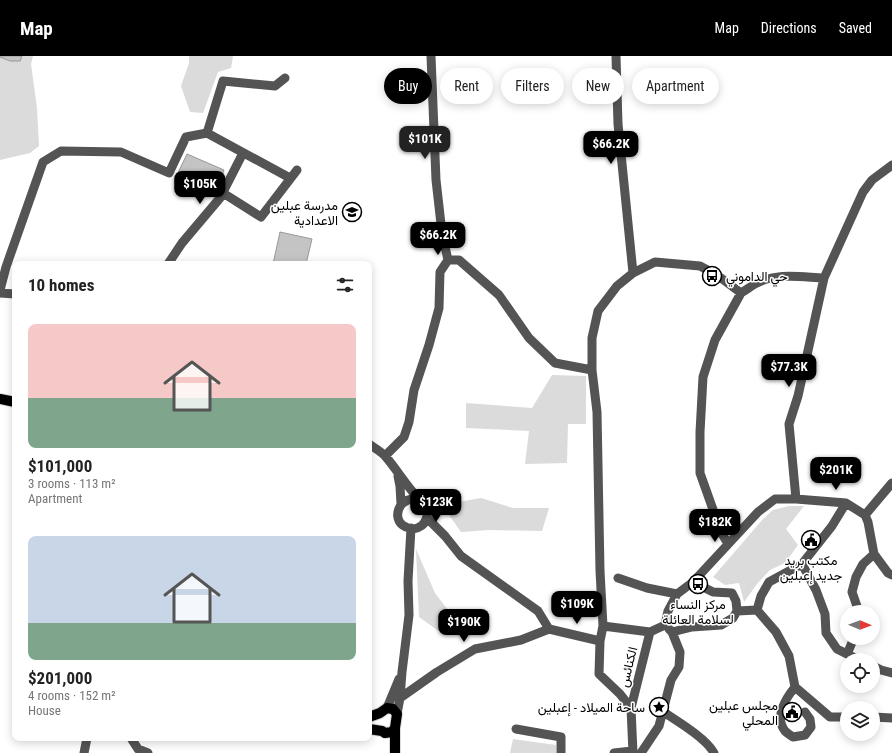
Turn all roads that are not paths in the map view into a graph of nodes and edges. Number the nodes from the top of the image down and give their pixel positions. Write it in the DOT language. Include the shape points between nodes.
graph roads {
  1 [pos="431,56"];
  2 [pos="616,56"];
  3 [pos="286,78"];
  4 [pos="207,133"];
  5 [pos="243,153"];
  6 [pos="892,165"];
  7 [pos="297,170"];
  8 [pos="290,178"];
  9 [pos="223,193"];
  10 [pos="448,260"];
  11 [pos="170,261"];
  12 [pos="632,273"];
  13 [pos="824,278"];
  14 [pos="0,291"];
  15 [pos="12,293"];
  16 [pos="741,293"];
  17 [pos="592,370"];
  18 [pos="0,399"];
  19 [pos="12,401"];
  20 [pos="372,446"];
  21 [pos="385,456"];
  22 [pos="396,471"];
  23 [pos="892,483"];
  24 [pos="796,499"];
  25 [pos="421,501"];
  26 [pos="846,503"];
  27 [pos="401,504"];
  28 [pos="865,515"];
  29 [pos="427,518"];
  30 [pos="411,528"];
  31 [pos="728,544"];
  32 [pos="874,554"];
  33 [pos="802,564"];
  34 [pos="892,575"];
  35 [pos="618,578"];
  36 [pos="693,582"];
  37 [pos="677,594"];
  38 [pos="857,605"];
  39 [pos="757,610"];
  40 [pos="737,611"];
  41 [pos="665,625"];
  42 [pos="603,626"];
  43 [pos="549,629"];
  44 [pos="650,632"];
  45 [pos="672,632"];
  46 [pos="600,641"];
  47 [pos="845,653"];
  48 [pos="880,670"];
  49 [pos="402,672"];
  50 [pos="892,673"];
  51 [pos="795,687"];
  52 [pos="400,698"];
  53 [pos="631,708"];
  54 [pos="383,710"];
  55 [pos="662,711"];
  56 [pos="805,712"];
  57 [pos="397,714"];
  58 [pos="372,716"];
  59 [pos="840,717"];
  60 [pos="880,718"];
  61 [pos="892,718"];
  62 [pos="395,728"];
  63 [pos="516,729"];
  64 [pos="372,730"];
  65 [pos="383,732"];
  66 [pos="86,741"];
  67 [pos="133,741"];
  68 [pos="636,752"];
  69 [pos="84,753"];
  70 [pos="148,753"];
  71 [pos="394,753"];
  72 [pos="561,753"];
  73 [pos="614,753"];
  74 [pos="714,753"];
  1 -- 10 [label="street" via="436,180"];
  2 -- 12 [label="street" via="618,124"];
  3 -- 4 [label="street" via="275,86 223,81"];
  4 -- 5 [label="street"];
  4 -- 14 [label="street" via="186,137 169,173 121,152 61,150 43,162"];
  5 -- 8 [label="street"];
  5 -- 9 [label="street"];
  6 -- 13 [label="street" via="872,180 863,192"];
  7 -- 8 [label="street"];
  8 -- 9 [label="street" via="261,217"];
  9 -- 11 [label="street"];
  10 -- 17 [label="street" via="459,260 499,295 529,338 555,363"];
  10 -- 21 [label="street" via="440,272 439,308 414,390 404,437"];
  12 -- 16 [label="street" via="655,262 700,266 716,274"];
  12 -- 17 [label="street" via="616,286 598,311 592,338"];
  13 -- 16 [label="street" via="772,278"];
  13 -- 24 [label="street" via="798,396 789,424"];
  14 -- 15 [label="street"];
  16 -- 31 [label="street" via="715,340 703,376 700,432 700,473 721,532"];
  17 -- 42 [label="street" via="597,412"];
  18 -- 19 [label="main road"];
  20 -- 21 [label="street"];
  21 -- 22 [label="street"];
  22 -- 25 [label="street"];
  22 -- 27 [label="street"];
  23 -- 28 [label="street"];
  24 -- 26 [label="street"];
  24 -- 31 [label="street" via="775,499 758,512"];
  25 -- 27 [label="street" via="412,499"];
  25 -- 29 [label="street" via="426,508"];
  26 -- 28 [label="street"];
  26 -- 33 [label="street" via="832,526"];
  27 -- 30 [label="street" via="398,511 399,520 405,527"];
  28 -- 32 [label="street"];
  29 -- 30 [label="street" via="421,526"];
  29 -- 43 [label="street" via="461,556 538,611"];
  30 -- 49 [label="street" via="409,615"];
  31 -- 36 [label="street"];
  32 -- 34 [label="street"];
  32 -- 38 [label="street" via="863,564 856,577 852,592"];
  33 -- 39 [label="street" via="769,582"];
  33 -- 47 [label="street" via="825,614 826,633 837,649"];
  35 -- 37 [label="street" via="647,588"];
  36 -- 37 [label="street"];
  36 -- 40 [label="street" via="713,592 732,593"];
  37 -- 41 [label="street" via="668,611"];
  39 -- 40 [label="street"];
  39 -- 51 [label="street" via="776,632 789,656"];
  40 -- 45 [label="street" via="733,618 721,625 692,627"];
  41 -- 44 [label="street"];
  41 -- 45 [label="street"];
  42 -- 44 [label="street, الكنائس"];
  42 -- 46 [label="street"];
  43 -- 46 [label="street"];
  43 -- 52 [label="street" via="521,640 475,649"];
  44 -- 53 [label="street, الكنائس"];
  45 -- 55 [label="street" via="680,652 679,667 671,680"];
  46 -- 53 [label="street" via="599,674"];
  48 -- 50 [label="street"];
  49 -- 52 [label="street"];
  49 -- 54 [label="street"];
  51 -- 56 [label="street" via="787,696 781,721 785,731 793,737 804,735 811,727 810,719"];
  51 -- 59 [label="street" via="830,717"];
  52 -- 57 [label="street"];
  53 -- 68 [label="street, الكنائس"];
  54 -- 57 [label="main road" via="393,709"];
  54 -- 58 [label="main road"];
  54 -- 65 [label="main road" via="378,723"];
  55 -- 68 [label="street" via="659,726"];
  55 -- 74 [label="street" via="702,739"];
  57 -- 62 [label="main road"];
  60 -- 61 [label="street"];
  62 -- 65 [label="main road" via="392,732"];
  62 -- 71 [label="main road"];
  63 -- 72 [label="street" via="561,737"];
  64 -- 65 [label="main road"];
  65 -- 71 [label="main road"];
  66 -- 69 [label="street"];
  67 -- 70 [label="street" via="138,748"];
  68 -- 73 [label="street"];
}
